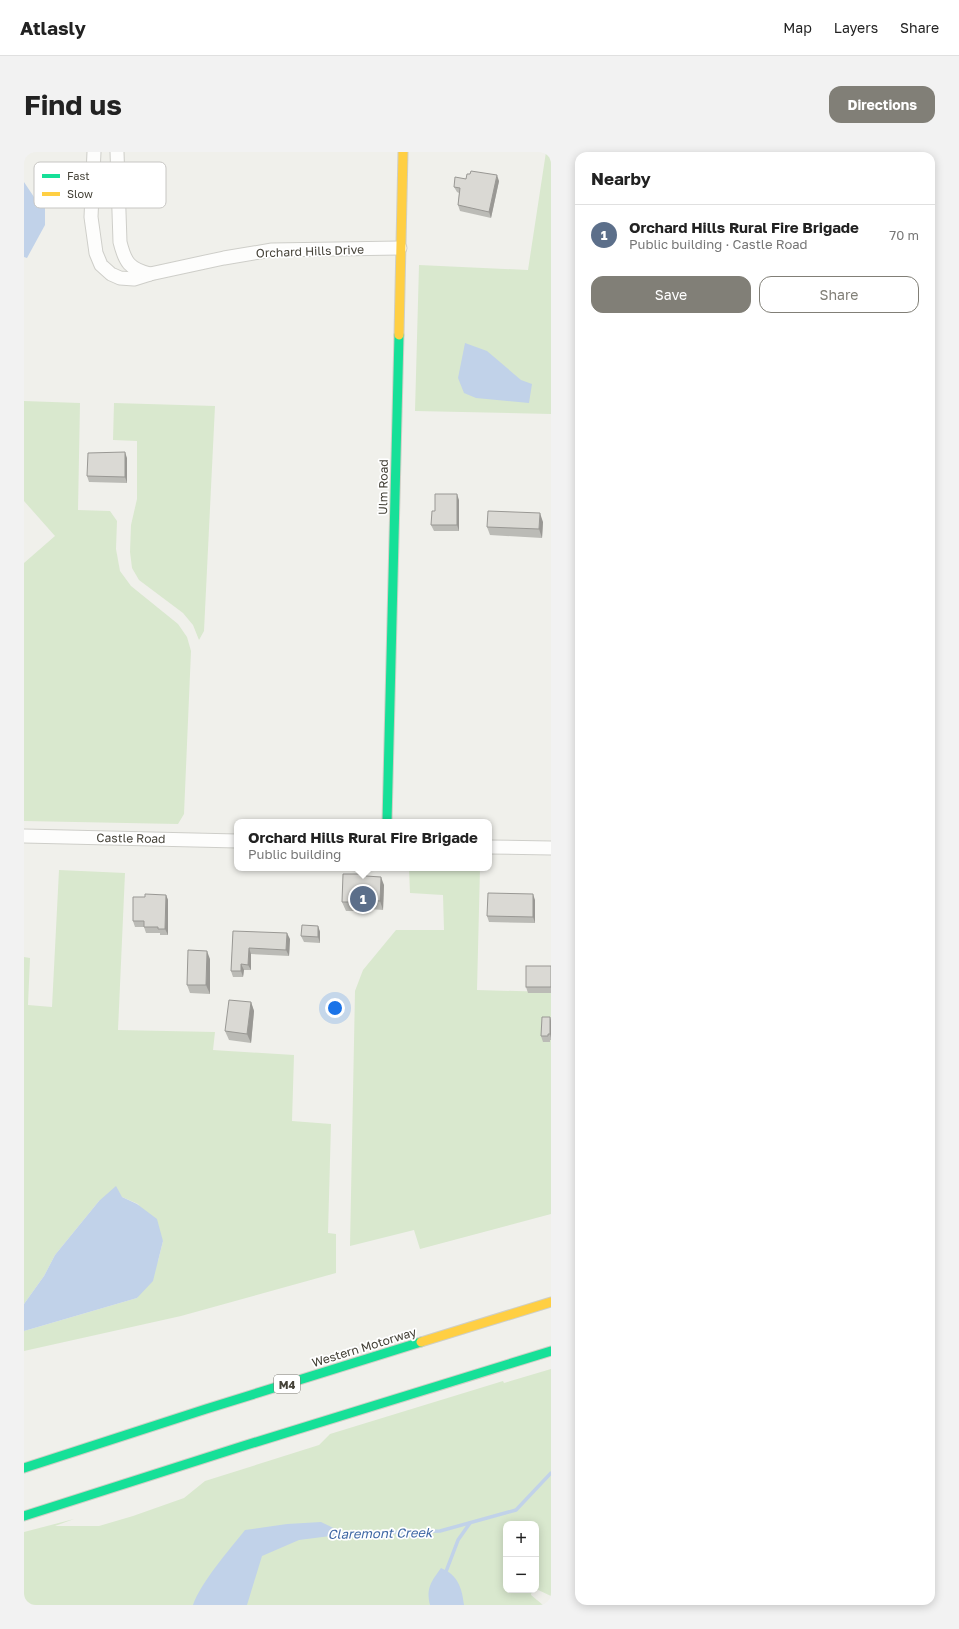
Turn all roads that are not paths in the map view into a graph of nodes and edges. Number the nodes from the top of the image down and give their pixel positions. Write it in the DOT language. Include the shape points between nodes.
graph roads {
  1 [pos="94,152"];
  2 [pos="117,152"];
  3 [pos="403,152"];
  4 [pos="94,162"];
  5 [pos="117,162"];
  6 [pos="91,208"];
  7 [pos="119,208"];
  8 [pos="400,248"];
  9 [pos="150,274"];
  10 [pos="387,819"];
  11 [pos="24,836"];
  12 [pos="234,840"];
  13 [pos="492,847"];
  14 [pos="551,848"];
  15 [pos="551,1302"];
  16 [pos="551,1352"];
  17 [pos="24,1468"];
  18 [pos="24,1516"];
  1 -- 4 [label="street, Orchard Hills Drive"];
  2 -- 5 [label="street"];
  3 -- 8 [label="main road, Ulm Road"];
  6 -- 9 [label="street, Orchard Hills Drive" via="96,253 102,265 111,274 120,278 134,279"];
  7 -- 9 [label="street" via="120,242 124,256 136,270"];
  8 -- 9 [label="street, Orchard Hills Drive" via="272,250"];
  8 -- 10 [label="main road, Ulm Road"];
  11 -- 12 [label="street, Castle Road"];
  13 -- 14 [label="street"];
  15 -- 17 [label="main road, Western Motorway / M4"];
  16 -- 18 [label="main road"];
}
